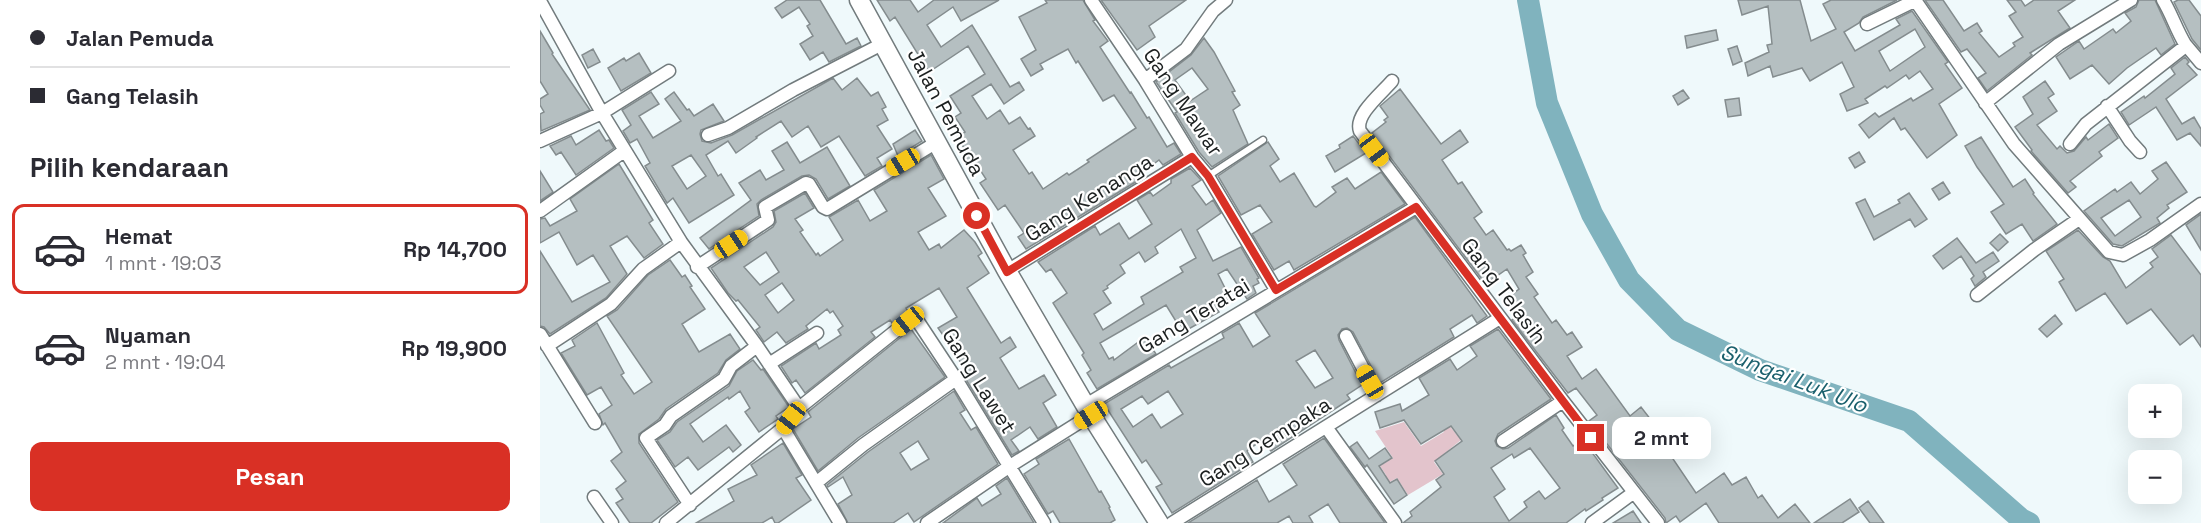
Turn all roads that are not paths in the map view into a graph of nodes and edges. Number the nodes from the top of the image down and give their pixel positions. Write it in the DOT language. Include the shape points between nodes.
graph roads {
  1 [pos="1091,0"];
  2 [pos="1226,0"];
  3 [pos="1915,0"];
  4 [pos="2131,0"];
  5 [pos="2163,0"];
  6 [pos="540,1"];
  7 [pos="862,1"];
  8 [pos="1867,24"];
  9 [pos="884,43"];
  10 [pos="2185,44"];
  11 [pos="2201,63"];
  12 [pos="669,71"];
  13 [pos="1145,80"];
  14 [pos="1392,81"];
  15 [pos="1985,103"];
  16 [pos="2107,106"];
  17 [pos="602,113"];
  18 [pos="708,135"];
  19 [pos="1263,140"];
  20 [pos="540,141"];
  21 [pos="937,142"];
  22 [pos="2070,144"];
  23 [pos="624,151"];
  24 [pos="2140,152"];
  25 [pos="1192,157"];
  26 [pos="1208,176"];
  27 [pos="2201,204"];
  28 [pos="1416,207"];
  29 [pos="540,211"];
  30 [pos="2079,219"];
  31 [pos="681,242"];
  32 [pos="697,267"];
  33 [pos="1007,272"];
  34 [pos="1276,290"];
  35 [pos="1977,295"];
  36 [pos="1500,318"];
  37 [pos="817,333"];
  38 [pos="540,334"];
  39 [pos="1346,336"];
  40 [pos="547,346"];
  41 [pos="757,346"];
  42 [pos="769,364"];
  43 [pos="956,379"];
  44 [pos="1377,395"];
  45 [pos="1563,401"];
  46 [pos="799,408"];
  47 [pos="1088,410"];
  48 [pos="595,423"];
  49 [pos="1326,427"];
  50 [pos="783,428"];
  51 [pos="1503,441"];
  52 [pos="1010,466"];
  53 [pos="816,483"];
  54 [pos="1633,493"];
  55 [pos="594,497"];
  56 [pos="690,505"];
  57 [pos="612,523"];
  58 [pos="666,523"];
  59 [pos="840,523"];
  60 [pos="927,523"];
  61 [pos="1044,523"];
  62 [pos="1160,523"];
  63 [pos="1172,523"];
  64 [pos="1395,523"];
  65 [pos="1592,523"];
  66 [pos="1658,523"];
  1 -- 13 [label="street, Gang Mawar"];
  2 -- 13 [label="street" via="1213,11 1186,49"];
  3 -- 8 [label="street"];
  3 -- 15 [label="street"];
  4 -- 15 [label="street" via="2059,44"];
  5 -- 10 [label="street"];
  6 -- 17 [label="street"];
  7 -- 9 [label="main road, Jalan Pemuda"];
  9 -- 18 [label="street" via="728,128"];
  9 -- 21 [label="main road, Jalan Pemuda"];
  10 -- 11 [label="street"];
  10 -- 16 [label="street"];
  12 -- 17 [label="street"];
  13 -- 25 [label="street, Gang Mawar"];
  14 -- 28 [label="street, Gang Telasih" via="1360,117 1358,125"];
  15 -- 30 [label="street" via="2014,144"];
  16 -- 22 [label="street"];
  16 -- 24 [label="street"];
  17 -- 20 [label="street"];
  17 -- 23 [label="street"];
  19 -- 26 [label="lane"];
  21 -- 32 [label="street" via="827,209 806,183 765,207 768,220"];
  21 -- 33 [label="main road, Jalan Pemuda"];
  23 -- 29 [label="street"];
  23 -- 31 [label="street"];
  25 -- 26 [label="street, Gang Mawar"];
  25 -- 33 [label="street, Gang Kenanga"];
  26 -- 34 [label="street, Gang Mawar"];
  27 -- 30 [label="street" via="2123,255 2109,252"];
  28 -- 34 [label="street, Gang Teratai"];
  28 -- 36 [label="street, Gang Telasih"];
  30 -- 35 [label="street"];
  31 -- 32 [label="street"];
  31 -- 40 [label="street" via="643,269 611,304"];
  32 -- 41 [label="street"];
  33 -- 47 [label="main road, Jalan Pemuda"];
  34 -- 47 [label="street, Gang Teratai"];
  36 -- 44 [label="street, Gang Cempaka"];
  36 -- 45 [label="street, Gang Telasih"];
  37 -- 42 [label="street"];
  38 -- 40 [label="street"];
  39 -- 44 [label="street"];
  40 -- 48 [label="street"];
  41 -- 42 [label="street"];
  41 -- 56 [label="street" via="731,366 724,379 646,438"];
  42 -- 46 [label="street"];
  43 -- 46 [label="street, Gang Lawet" via="919,323 908,321"];
  43 -- 52 [label="street, Gang Lawet"];
  43 -- 53 [label="street"];
  44 -- 49 [label="street, Gang Cempaka"];
  45 -- 51 [label="street"];
  45 -- 54 [label="street, Gang Telasih"];
  46 -- 50 [label="street, Gang Lawet"];
  47 -- 52 [label="street, Gang Teratai"];
  47 -- 62 [label="main road, Jalan Pemuda"];
  49 -- 63 [label="street, Gang Cempaka"];
  49 -- 64 [label="street"];
  50 -- 53 [label="street"];
  50 -- 56 [label="street, Gang Lawet"];
  52 -- 60 [label="street, Gang Teratai"];
  52 -- 61 [label="street, Gang Lawet"];
  53 -- 59 [label="street"];
  54 -- 65 [label="street"];
  54 -- 66 [label="street, Gang Telasih"];
  55 -- 57 [label="street"];
  56 -- 58 [label="street, Gang Lawet"];
}
